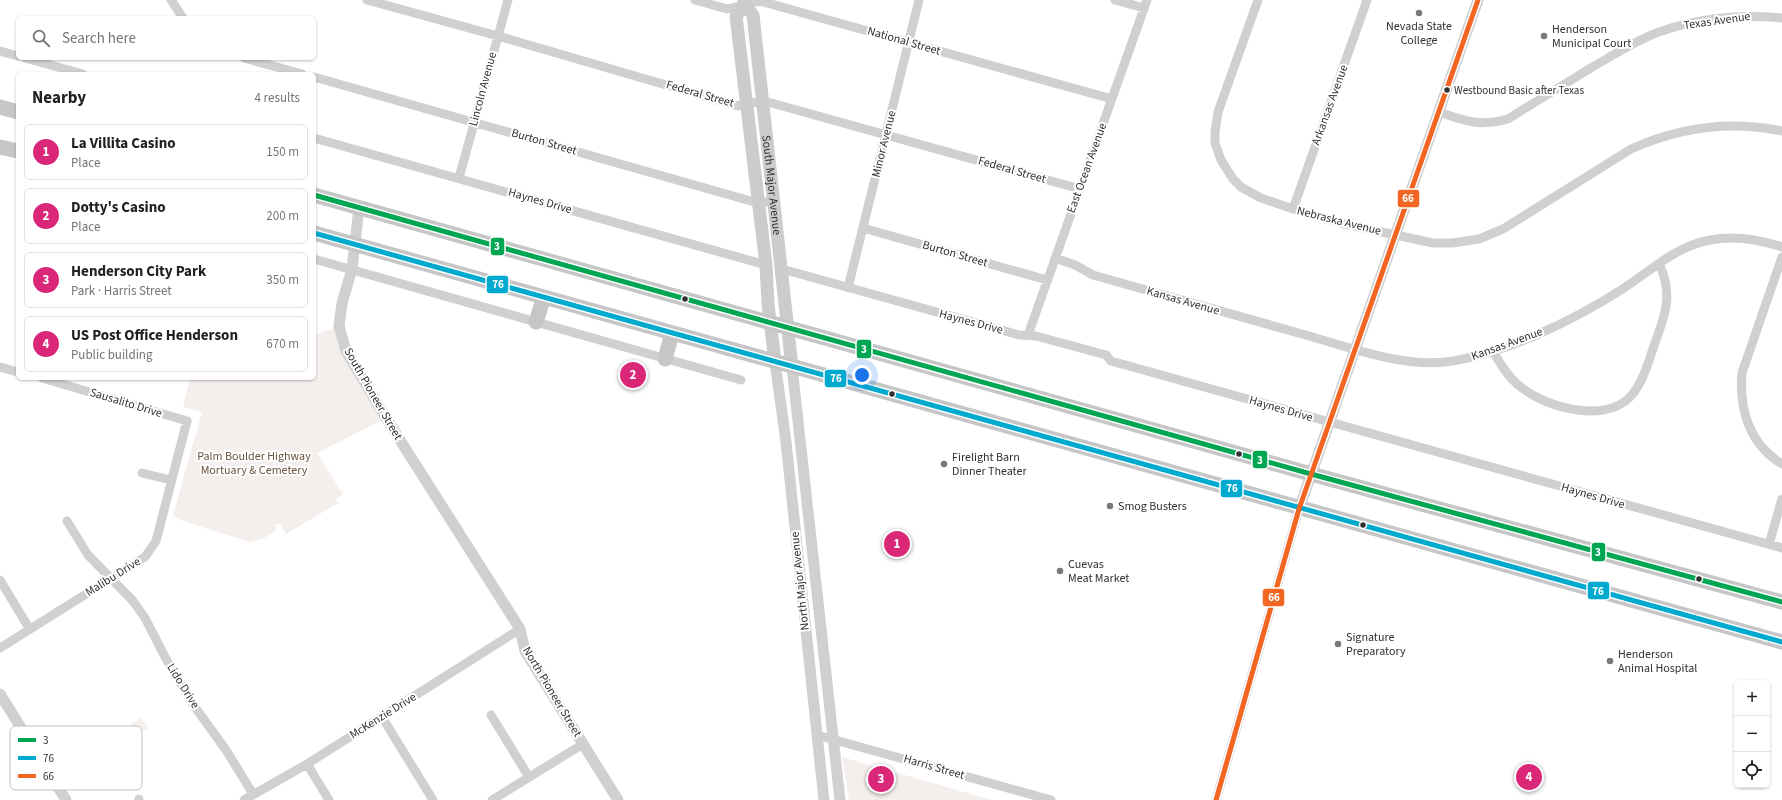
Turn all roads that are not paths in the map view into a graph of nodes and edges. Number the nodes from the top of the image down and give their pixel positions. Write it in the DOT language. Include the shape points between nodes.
graph roads {
  1 [pos="171,0"];
  2 [pos="367,0"];
  3 [pos="508,0"];
  4 [pos="695,0"];
  5 [pos="919,0"];
  6 [pos="1115,0"];
  7 [pos="1258,0"];
  8 [pos="1367,0"];
  9 [pos="1478,0"];
  10 [pos="745,3"];
  11 [pos="1145,4"];
  12 [pos="182,16"];
  13 [pos="1782,18"];
  14 [pos="498,36"];
  15 [pos="908,42"];
  16 [pos="0,51"];
  17 [pos="16,55"];
  18 [pos="32,60"];
  19 [pos="251,60"];
  20 [pos="76,72"];
  21 [pos="295,72"];
  22 [pos="316,78"];
  23 [pos="1112,99"];
  24 [pos="763,102"];
  25 [pos="747,103"];
  26 [pos="1439,112"];
  27 [pos="474,122"];
  28 [pos="1782,131"];
  29 [pos="886,135"];
  30 [pos="316,139"];
  31 [pos="0,146"];
  32 [pos="16,150"];
  33 [pos="459,178"];
  34 [pos="1080,189"];
  35 [pos="316,196"];
  36 [pos="774,201"];
  37 [pos="758,203"];
  38 [pos="359,208"];
  39 [pos="1293,209"];
  40 [pos="863,228"];
  41 [pos="316,234"];
  42 [pos="1395,235"];
  43 [pos="355,244"];
  44 [pos="1782,247"];
  45 [pos="1782,257"];
  46 [pos="1055,258"];
  47 [pos="316,260"];
  48 [pos="1658,264"];
  49 [pos="766,265"];
  50 [pos="352,269"];
  51 [pos="782,269"];
  52 [pos="1047,280"];
  53 [pos="848,288"];
  54 [pos="544,297"];
  55 [pos="536,322"];
  56 [pos="770,322"];
  57 [pos="787,327"];
  58 [pos="672,333"];
  59 [pos="1028,336"];
  60 [pos="1355,349"];
  61 [pos="1493,351"];
  62 [pos="665,358"];
  63 [pos="775,362"];
  64 [pos="0,367"];
  65 [pos="792,367"];
  66 [pos="16,371"];
  67 [pos="49,380"];
  68 [pos="741,380"];
  69 [pos="187,422"];
  70 [pos="1329,422"];
  71 [pos="1782,464"];
  72 [pos="142,473"];
  73 [pos="1311,474"];
  74 [pos="171,480"];
  75 [pos="1782,499"];
  76 [pos="439,501"];
  77 [pos="1300,509"];
  78 [pos="67,521"];
  79 [pos="1769,544"];
  80 [pos="1782,548"];
  81 [pos="814,567"];
  82 [pos="799,568"];
  83 [pos="111,579"];
  84 [pos="0,580"];
  85 [pos="1782,602"];
  86 [pos="29,628"];
  87 [pos="520,629"];
  88 [pos="1782,642"];
  89 [pos="0,648"];
  90 [pos="825,660"];
  91 [pos="809,661"];
  92 [pos="0,694"];
  93 [pos="491,715"];
  94 [pos="382,717"];
  95 [pos="20,726"];
  96 [pos="817,735"];
  97 [pos="834,739"];
  98 [pos="583,744"];
  99 [pos="307,764"];
  100 [pos="529,777"];
  101 [pos="60,790"];
  102 [pos="253,794"];
  103 [pos="66,800"];
  104 [pos="244,800"];
  105 [pos="329,800"];
  106 [pos="433,800"];
  107 [pos="492,800"];
  108 [pos="618,800"];
  109 [pos="824,800"];
  110 [pos="840,800"];
  111 [pos="1051,800"];
  112 [pos="1216,800"];
  1 -- 12 [label="street"];
  2 -- 14 [label="street, Federal Street"];
  3 -- 14 [label="street, Lincoln Avenue"];
  4 -- 10 [label="street, National Street" via="727,9"];
  5 -- 15 [label="street, Minor Avenue"];
  6 -- 11 [label="street"];
  7 -- 39 [label="street, Nebraska Avenue" via="1218,112 1215,143 1221,160 1241,187 1261,198"];
  8 -- 39 [label="street, Arkansas Avenue"];
  9 -- 26 [label="street"];
  10 -- 15 [label="street, National Street" via="760,1"];
  10 -- 24 [label="main road, South Major Avenue" via="753,15"];
  10 -- 25 [label="main road, South Major Avenue" via="736,16"];
  11 -- 23 [label="street, East Ocean Avenue"];
  13 -- 26 [label="street, Texas Avenue" via="1750,15 1691,22 1658,32 1628,45 1508,118 1493,123 1473,123"];
  14 -- 25 [label="street, Federal Street" via="738,106"];
  14 -- 27 [label="street, Lincoln Avenue"];
  15 -- 23 [label="street, National Street"];
  15 -- 29 [label="street, Minor Avenue"];
  16 -- 17 [label="street"];
  18 -- 20 [label="street"];
  19 -- 21 [label="street"];
  22 -- 27 [label="street, Burton Street"];
  23 -- 34 [label="street, East Ocean Avenue"];
  24 -- 25 [label="street, Federal Street"];
  24 -- 29 [label="street, Federal Street"];
  24 -- 36 [label="main road, South Major Avenue"];
  25 -- 37 [label="main road, South Major Avenue"];
  26 -- 42 [label="street"];
  27 -- 33 [label="street, Lincoln Avenue"];
  27 -- 37 [label="street, Burton Street"];
  28 -- 42 [label="street, Nebraska Avenue" via="1740,125 1702,127 1653,139 1631,149 1503,229 1479,239 1433,243"];
  29 -- 34 [label="street, Federal Street"];
  29 -- 40 [label="street, Minor Avenue"];
  30 -- 33 [label="street, Haynes Drive"];
  31 -- 32 [label="main road"];
  33 -- 49 [label="street, Haynes Drive"];
  34 -- 46 [label="street, East Ocean Avenue"];
  35 -- 38 [label="main road"];
  36 -- 37 [label="street, Burton Street"];
  36 -- 51 [label="main road, South Major Avenue"];
  37 -- 49 [label="main road, South Major Avenue"];
  38 -- 43 [label="street, South Pioneer Street"];
  38 -- 56 [label="main road"];
  39 -- 42 [label="street, Nebraska Avenue"];
  40 -- 52 [label="street, Burton Street"];
  40 -- 53 [label="street, Minor Avenue"];
  41 -- 43 [label="main road"];
  42 -- 60 [label="street"];
  43 -- 50 [label="street, South Pioneer Street"];
  43 -- 54 [label="main road"];
  44 -- 48 [label="street, Kansas Avenue" via="1761,240 1735,237 1708,240 1678,251"];
  45 -- 71 [label="street" via="1742,373 1740,392 1746,421 1756,440"];
  46 -- 52 [label="street, East Ocean Avenue"];
  46 -- 60 [label="street, Kansas Avenue" via="1092,275"];
  47 -- 50 [label="street"];
  48 -- 61 [label="street, Kansas Avenue" via="1619,291 1567,320"];
  48 -- 61 [label="street" via="1664,274 1668,299 1665,316 1641,382 1629,398 1614,408 1581,411 1540,400 1516,384"];
  49 -- 56 [label="main road, South Major Avenue"];
  50 -- 55 [label="street"];
  50 -- 76 [label="street, South Pioneer Street" via="342,303 339,326 346,351"];
  51 -- 53 [label="street, Haynes Drive"];
  51 -- 57 [label="main road, South Major Avenue"];
  52 -- 59 [label="street, East Ocean Avenue"];
  53 -- 59 [label="street, Haynes Drive"];
  54 -- 55 [label="main road"];
  54 -- 58 [label="main road"];
  55 -- 62 [label="street"];
  56 -- 57 [label="main road"];
  56 -- 63 [label="main road, South Major Avenue"];
  57 -- 65 [label="main road, South Major Avenue"];
  57 -- 73 [label="main road"];
  58 -- 62 [label="main road"];
  58 -- 63 [label="main road"];
  59 -- 70 [label="street, Haynes Drive" via="1106,356 1111,361"];
  60 -- 61 [label="street, Kansas Avenue" via="1399,361 1443,362 1471,358"];
  60 -- 70 [label="street"];
  62 -- 68 [label="street"];
  63 -- 65 [label="main road"];
  63 -- 82 [label="street, North Major Avenue"];
  64 -- 66 [label="street"];
  65 -- 77 [label="main road"];
  65 -- 81 [label="street, North Major Avenue"];
  67 -- 69 [label="street, Sausalito Drive"];
  69 -- 74 [label="street, Malibu Drive"];
  70 -- 73 [label="street"];
  70 -- 79 [label="street, Haynes Drive"];
  72 -- 74 [label="street"];
  73 -- 77 [label="street"];
  73 -- 85 [label="main road"];
  74 -- 83 [label="street, Malibu Drive" via="156,541 150,552"];
  75 -- 79 [label="street"];
  76 -- 87 [label="street, North Pioneer Street"];
  77 -- 88 [label="main road"];
  77 -- 112 [label="street"];
  78 -- 83 [label="street, Lido Drive" via="88,555"];
  79 -- 80 [label="street, Haynes Drive"];
  81 -- 82 [label="street"];
  81 -- 90 [label="street, North Major Avenue"];
  82 -- 91 [label="street, North Major Avenue"];
  83 -- 86 [label="street, Malibu Drive"];
  83 -- 102 [label="street, Lido Drive" via="133,601 145,618 192,703 226,750"];
  84 -- 86 [label="street"];
  86 -- 89 [label="street, Malibu Drive"];
  87 -- 94 [label="street, McKenzie Drive"];
  87 -- 98 [label="street, North Pioneer Street" via="526,651"];
  90 -- 91 [label="street"];
  90 -- 97 [label="street, North Major Avenue"];
  91 -- 96 [label="street, North Major Avenue"];
  92 -- 95 [label="street"];
  93 -- 100 [label="street"];
  94 -- 99 [label="street, McKenzie Drive"];
  94 -- 106 [label="street"];
  96 -- 97 [label="street, Harris Street"];
  96 -- 109 [label="street, North Major Avenue"];
  97 -- 110 [label="street, North Major Avenue"];
  97 -- 111 [label="street, Harris Street"];
  98 -- 100 [label="street"];
  98 -- 108 [label="street, North Pioneer Street"];
  99 -- 102 [label="street, McKenzie Drive"];
  99 -- 105 [label="street"];
  100 -- 107 [label="street"];
  101 -- 103 [label="street"];
  102 -- 104 [label="street, McKenzie Drive"];
}
